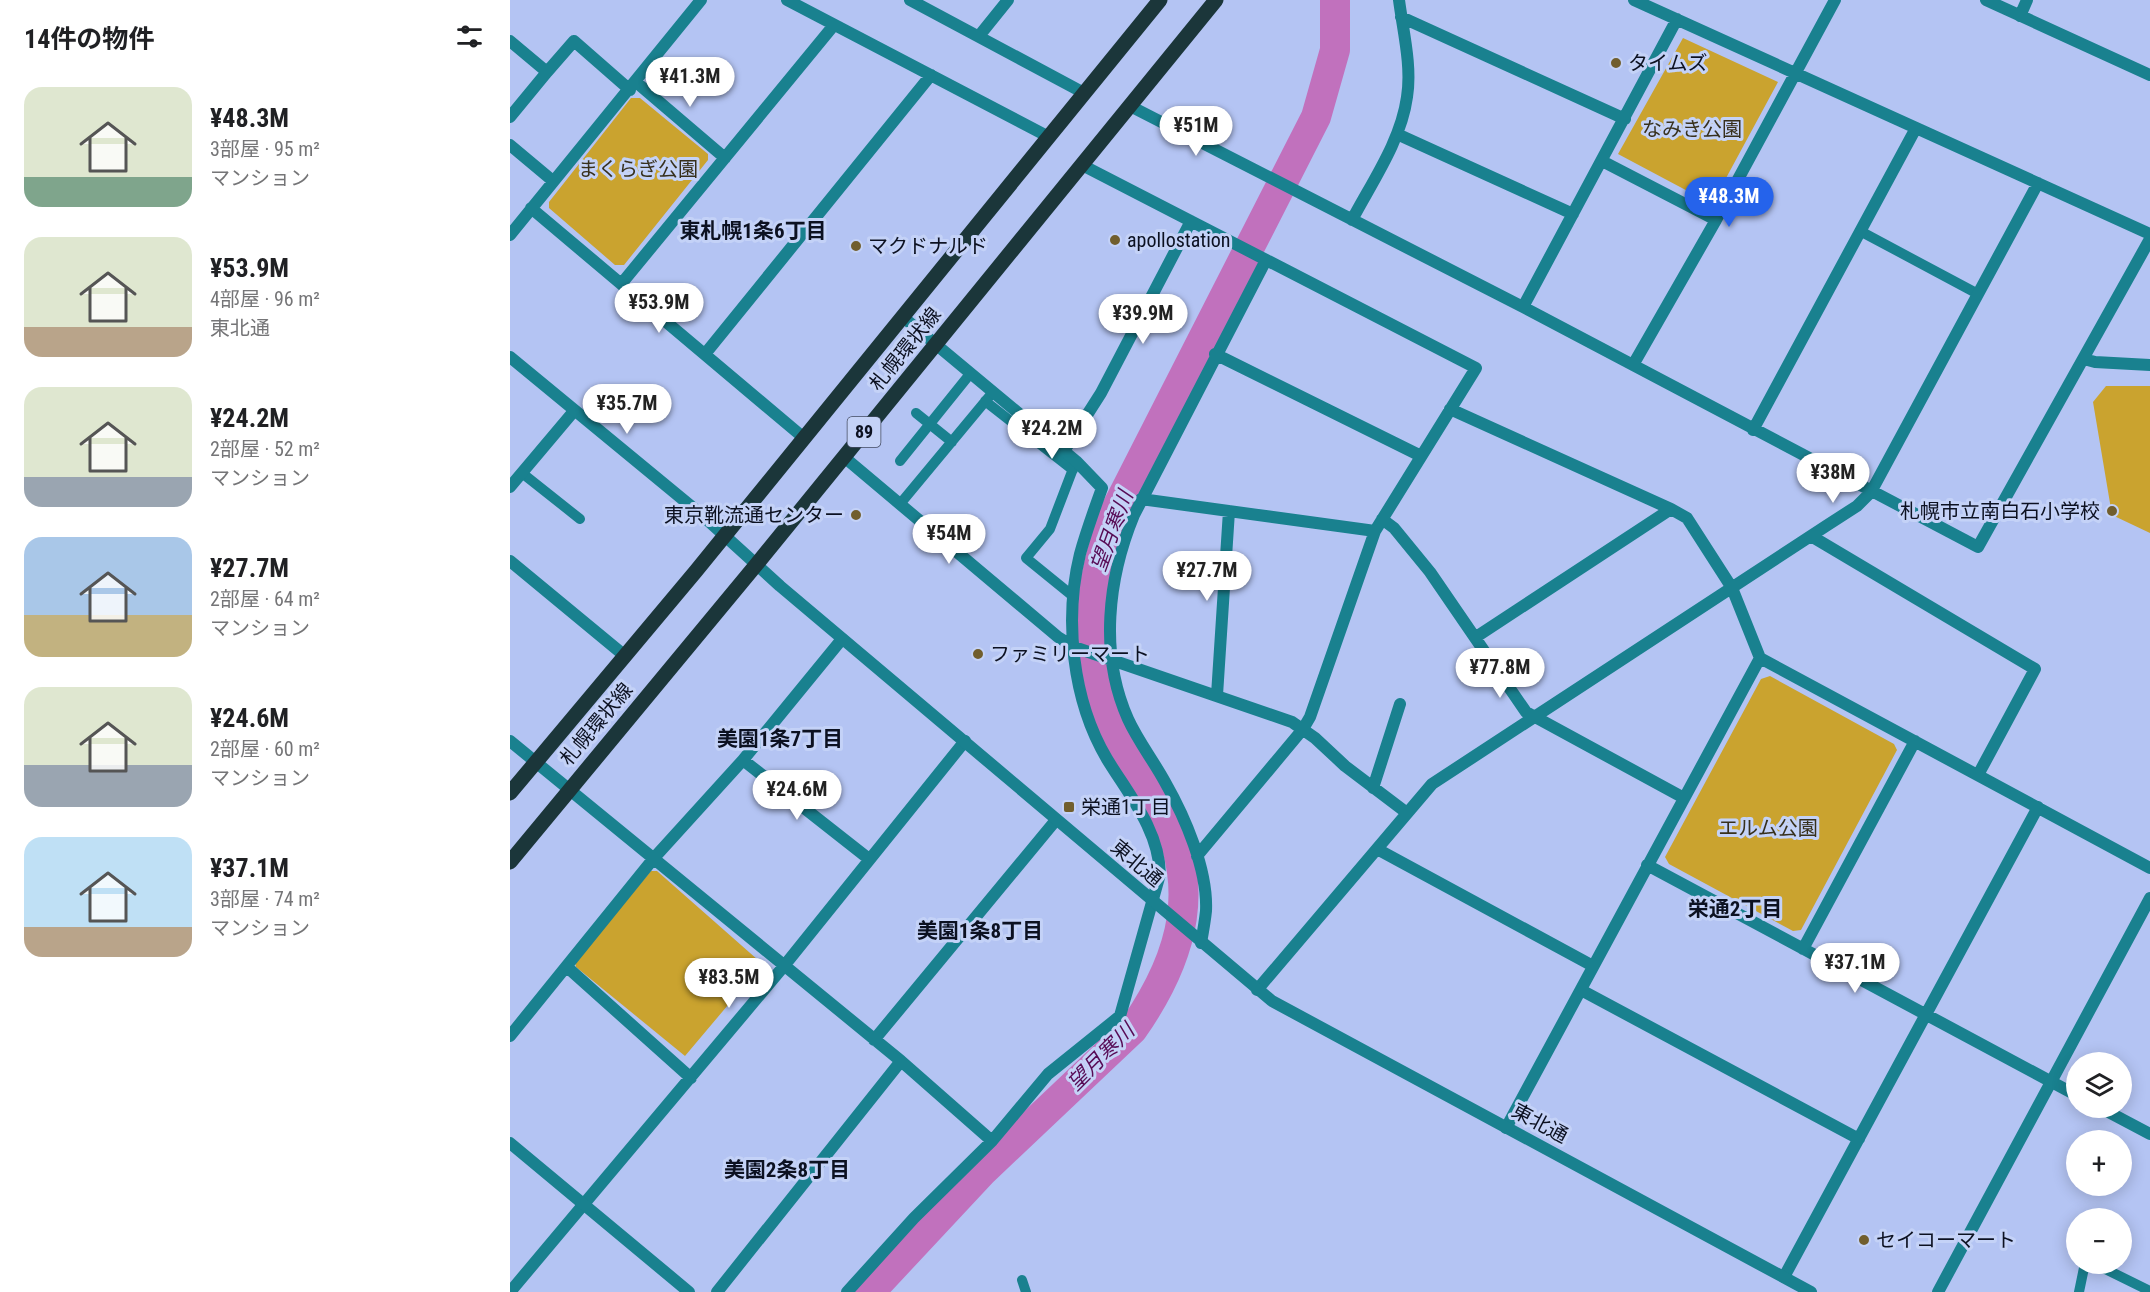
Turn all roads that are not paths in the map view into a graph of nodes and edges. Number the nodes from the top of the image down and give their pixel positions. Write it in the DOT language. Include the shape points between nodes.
graph roads {
  1 [pos="701,0"];
  2 [pos="788,0"];
  3 [pos="911,0"];
  4 [pos="1008,0"];
  5 [pos="1160,0"];
  6 [pos="1216,0"];
  7 [pos="1399,0"];
  8 [pos="1634,0"];
  9 [pos="1835,0"];
  10 [pos="1986,0"];
  11 [pos="2027,0"];
  12 [pos="2020,16"];
  13 [pos="1401,17"];
  14 [pos="1677,20"];
  15 [pos="834,25"];
  16 [pos="979,36"];
  17 [pos="510,41"];
  18 [pos="547,72"];
  19 [pos="1795,73"];
  20 [pos="931,75"];
  21 [pos="2150,75"];
  22 [pos="633,86"];
  23 [pos="1084,93"];
  24 [pos="1130,106"];
  25 [pos="510,117"];
  26 [pos="1625,119"];
  27 [pos="1916,128"];
  28 [pos="1397,134"];
  29 [pos="1049,137"];
  30 [pos="510,145"];
  31 [pos="725,158"];
  32 [pos="1602,161"];
  33 [pos="1082,165"];
  34 [pos="552,181"];
  35 [pos="2038,183"];
  36 [pos="531,208"];
  37 [pos="1573,214"];
  38 [pos="1191,220"];
  39 [pos="1352,220"];
  40 [pos="1716,220"];
  41 [pos="1860,231"];
  42 [pos="2150,234"];
  43 [pos="510,235"];
  44 [pos="2150,239"];
  45 [pos="1262,257"];
  46 [pos="622,284"];
  47 [pos="1978,294"];
  48 [pos="1522,308"];
  49 [pos="903,316"];
  50 [pos="937,344"];
  51 [pos="705,354"];
  52 [pos="1215,354"];
  53 [pos="510,357"];
  54 [pos="2084,359"];
  55 [pos="1633,365"];
  56 [pos="2150,365"];
  57 [pos="970,374"];
  58 [pos="989,397"];
  59 [pos="1450,409"];
  60 [pos="574,411"];
  61 [pos="916,413"];
  62 [pos="930,424"];
  63 [pos="1754,430"];
  64 [pos="804,438"];
  65 [pos="952,442"];
  66 [pos="1064,452"];
  67 [pos="1421,456"];
  68 [pos="844,457"];
  69 [pos="900,460"];
  70 [pos="1074,466"];
  71 [pos="522,473"];
  72 [pos="510,487"];
  73 [pos="1871,492"];
  74 [pos="1141,499"];
  75 [pos="900,504"];
  76 [pos="1671,509"];
  77 [pos="1229,511"];
  78 [pos="580,519"];
  79 [pos="1382,519"];
  80 [pos="1375,531"];
  81 [pos="724,536"];
  82 [pos="1811,536"];
  83 [pos="510,561"];
  84 [pos="756,565"];
  85 [pos="1732,588"];
  86 [pos="1074,597"];
  87 [pos="1476,637"];
  88 [pos="842,639"];
  89 [pos="1079,648"];
  90 [pos="625,656"];
  91 [pos="1108,657"];
  92 [pos="1760,658"];
  93 [pos="1217,695"];
  94 [pos="1400,704"];
  95 [pos="1534,717"];
  96 [pos="1303,729"];
  97 [pos="510,741"];
  98 [pos="965,741"];
  99 [pos="1915,741"];
  100 [pos="742,760"];
  101 [pos="535,762"];
  102 [pos="1978,775"];
  103 [pos="570,788"];
  104 [pos="1373,788"];
  105 [pos="510,793"];
  106 [pos="1684,798"];
  107 [pos="2038,807"];
  108 [pos="1407,813"];
  109 [pos="1056,820"];
  110 [pos="1377,849"];
  111 [pos="1197,856"];
  112 [pos="654,858"];
  113 [pos="869,859"];
  114 [pos="510,862"];
  115 [pos="1647,865"];
  116 [pos="2150,868"];
  117 [pos="2150,898"];
  118 [pos="1152,901"];
  119 [pos="1198,940"];
  120 [pos="1803,949"];
  121 [pos="784,966"];
  122 [pos="1593,966"];
  123 [pos="567,967"];
  124 [pos="1257,990"];
  125 [pos="1581,990"];
  126 [pos="1926,1015"];
  127 [pos="510,1036"];
  128 [pos="874,1040"];
  129 [pos="901,1061"];
  130 [pos="691,1078"];
  131 [pos="2051,1082"];
  132 [pos="2066,1090"];
  133 [pos="2119,1118"];
  134 [pos="1506,1128"];
  135 [pos="2150,1134"];
  136 [pos="1859,1140"];
  137 [pos="992,1141"];
  138 [pos="510,1143"];
  139 [pos="584,1204"];
  140 [pos="2083,1274"];
  141 [pos="2115,1274"];
  142 [pos="1784,1277"];
  143 [pos="1022,1280"];
  144 [pos="2150,1291"];
  145 [pos="510,1292"];
  146 [pos="689,1292"];
  147 [pos="717,1292"];
  148 [pos="848,1292"];
  149 [pos="1026,1292"];
  150 [pos="1811,1292"];
  151 [pos="1938,1292"];
  152 [pos="2079,1292"];
  1 -- 22 [label="street"];
  2 -- 15 [label="street"];
  3 -- 16 [label="street"];
  4 -- 16 [label="street"];
  5 -- 23 [label="main road, 札幌環状線 / 89"];
  6 -- 24 [label="main road, 札幌環状線 / 89"];
  7 -- 13 [label="street"];
  8 -- 14 [label="street"];
  9 -- 19 [label="street"];
  10 -- 12 [label="street"];
  11 -- 12 [label="street"];
  12 -- 21 [label="street"];
  13 -- 26 [label="street"];
  13 -- 28 [label="street" via="1408,88"];
  14 -- 19 [label="street"];
  14 -- 26 [label="street"];
  15 -- 20 [label="street"];
  15 -- 31 [label="street"];
  16 -- 23 [label="street"];
  17 -- 18 [label="street"];
  18 -- 22 [label="street" via="574,42"];
  18 -- 25 [label="street"];
  19 -- 27 [label="street"];
  19 -- 40 [label="street"];
  20 -- 29 [label="street"];
  20 -- 51 [label="street"];
  22 -- 31 [label="street"];
  22 -- 34 [label="street"];
  23 -- 29 [label="main road, 札幌環状線 / 89"];
  24 -- 33 [label="main road, 札幌環状線 / 89"];
  24 -- 39 [label="street"];
  26 -- 32 [label="street"];
  27 -- 35 [label="street"];
  27 -- 41 [label="street"];
  28 -- 37 [label="street"];
  28 -- 39 [label="street"];
  29 -- 49 [label="main road, 札幌環状線 / 89"];
  30 -- 34 [label="street"];
  31 -- 46 [label="street"];
  32 -- 37 [label="street"];
  32 -- 40 [label="street"];
  33 -- 38 [label="street"];
  33 -- 50 [label="main road, 札幌環状線 / 89"];
  34 -- 36 [label="street"];
  35 -- 42 [label="street"];
  35 -- 47 [label="street"];
  36 -- 43 [label="street"];
  36 -- 46 [label="street"];
  37 -- 48 [label="street"];
  38 -- 45 [label="street"];
  38 -- 66 [label="street" via="1101,393"];
  39 -- 48 [label="street"];
  40 -- 55 [label="street"];
  41 -- 47 [label="lane"];
  41 -- 63 [label="street"];
  44 -- 54 [label="street"];
  45 -- 52 [label="street"];
  45 -- 59 [label="street" via="1476,368"];
  46 -- 51 [label="street"];
  47 -- 73 [label="street"];
  48 -- 55 [label="street"];
  49 -- 50 [label="street"];
  49 -- 64 [label="main road, 札幌環状線 / 89"];
  50 -- 57 [label="street"];
  50 -- 68 [label="main road, 札幌環状線 / 89"];
  51 -- 64 [label="street"];
  52 -- 67 [label="street"];
  52 -- 74 [label="street"];
  53 -- 60 [label="street, 東北通"];
  54 -- 56 [label="street"];
  54 -- 73 [label="street" via="1978,548"];
  55 -- 63 [label="street"];
  57 -- 58 [label="street"];
  57 -- 62 [label="lane"];
  58 -- 65 [label="lane"];
  58 -- 66 [label="street"];
  58 -- 70 [label="lane"];
  59 -- 67 [label="street"];
  59 -- 76 [label="street"];
  60 -- 71 [label="street"];
  60 -- 81 [label="street, 東北通"];
  61 -- 62 [label="lane"];
  62 -- 65 [label="lane"];
  62 -- 69 [label="lane"];
  63 -- 73 [label="street"];
  64 -- 81 [label="main road, 札幌環状線 / 89"];
  65 -- 75 [label="lane"];
  66 -- 70 [label="street"];
  67 -- 79 [label="street"];
  68 -- 75 [label="street"];
  68 -- 84 [label="main road, 札幌環状線 / 89"];
  70 -- 86 [label="street" via="1102,488 1080,556"];
  70 -- 86 [label="lane" via="1050,529 1026,558"];
  71 -- 72 [label="street"];
  71 -- 78 [label="lane"];
  73 -- 82 [label="street" via="1857,506"];
  74 -- 77 [label="street"];
  74 -- 91 [label="street" via="1126,533 1112,590"];
  75 -- 89 [label="street" via="1058,637"];
  76 -- 85 [label="street" via="1687,518"];
  76 -- 87 [label="street"];
  77 -- 80 [label="street"];
  77 -- 93 [label="street"];
  79 -- 80 [label="street"];
  79 -- 87 [label="street" via="1430,572"];
  80 -- 96 [label="street"];
  81 -- 84 [label="street, 東北通"];
  81 -- 90 [label="main road, 札幌環状線 / 89"];
  82 -- 85 [label="street"];
  82 -- 102 [label="street" via="2035,669"];
  83 -- 90 [label="street"];
  84 -- 88 [label="street, 東北通"];
  84 -- 103 [label="main road, 札幌環状線 / 89"];
  85 -- 92 [label="street"];
  85 -- 95 [label="street"];
  86 -- 89 [label="street"];
  87 -- 95 [label="street" via="1526,712"];
  88 -- 98 [label="street, 東北通"];
  88 -- 100 [label="street"];
  89 -- 91 [label="street"];
  89 -- 118 [label="street" via="1082,693 1095,732 1143,818 1160,859"];
  90 -- 101 [label="main road, 札幌環状線 / 89"];
  91 -- 93 [label="street"];
  91 -- 111 [label="street" via="1127,717 1165,781"];
  92 -- 99 [label="street"];
  92 -- 106 [label="street"];
  93 -- 96 [label="street"];
  94 -- 104 [label="street"];
  95 -- 106 [label="street"];
  95 -- 108 [label="street" via="1432,784"];
  96 -- 104 [label="street"];
  96 -- 111 [label="street"];
  97 -- 101 [label="street"];
  98 -- 109 [label="street, 東北通"];
  98 -- 113 [label="street"];
  99 -- 102 [label="street"];
  99 -- 120 [label="street"];
  100 -- 112 [label="street"];
  100 -- 113 [label="street"];
  101 -- 103 [label="street"];
  101 -- 105 [label="main road, 札幌環状線 / 89"];
  102 -- 107 [label="street"];
  103 -- 112 [label="street"];
  103 -- 114 [label="main road, 札幌環状線 / 89"];
  104 -- 108 [label="street"];
  106 -- 115 [label="street"];
  107 -- 116 [label="street"];
  107 -- 126 [label="street"];
  108 -- 110 [label="street"];
  109 -- 118 [label="street, 東北通"];
  109 -- 128 [label="street"];
  110 -- 122 [label="street"];
  110 -- 124 [label="street"];
  111 -- 119 [label="street" via="1206,901"];
  112 -- 121 [label="street"];
  112 -- 123 [label="street"];
  113 -- 121 [label="street"];
  115 -- 120 [label="street"];
  115 -- 122 [label="street"];
  117 -- 131 [label="street"];
  118 -- 119 [label="street, 東北通"];
  118 -- 137 [label="street" via="1120,1016 1048,1074"];
  119 -- 124 [label="street, 東北通"];
  120 -- 126 [label="street"];
  121 -- 128 [label="street"];
  121 -- 130 [label="street"];
  122 -- 125 [label="street"];
  123 -- 127 [label="street"];
  123 -- 130 [label="street"];
  124 -- 134 [label="street, 東北通"];
  125 -- 134 [label="street"];
  125 -- 136 [label="street"];
  126 -- 131 [label="street"];
  126 -- 136 [label="street"];
  128 -- 129 [label="street"];
  129 -- 137 [label="street"];
  129 -- 147 [label="street"];
  130 -- 139 [label="street"];
  131 -- 132 [label="street"];
  131 -- 151 [label="street"];
  133 -- 135 [label="street"];
  134 -- 142 [label="street, 東北通"];
  136 -- 142 [label="street"];
  137 -- 148 [label="street" via="914,1218"];
  138 -- 139 [label="street"];
  139 -- 145 [label="street"];
  139 -- 146 [label="street"];
  140 -- 152 [label="lane"];
  141 -- 144 [label="lane"];
  142 -- 150 [label="street, 東北通"];
  143 -- 149 [label="lane"];
}
